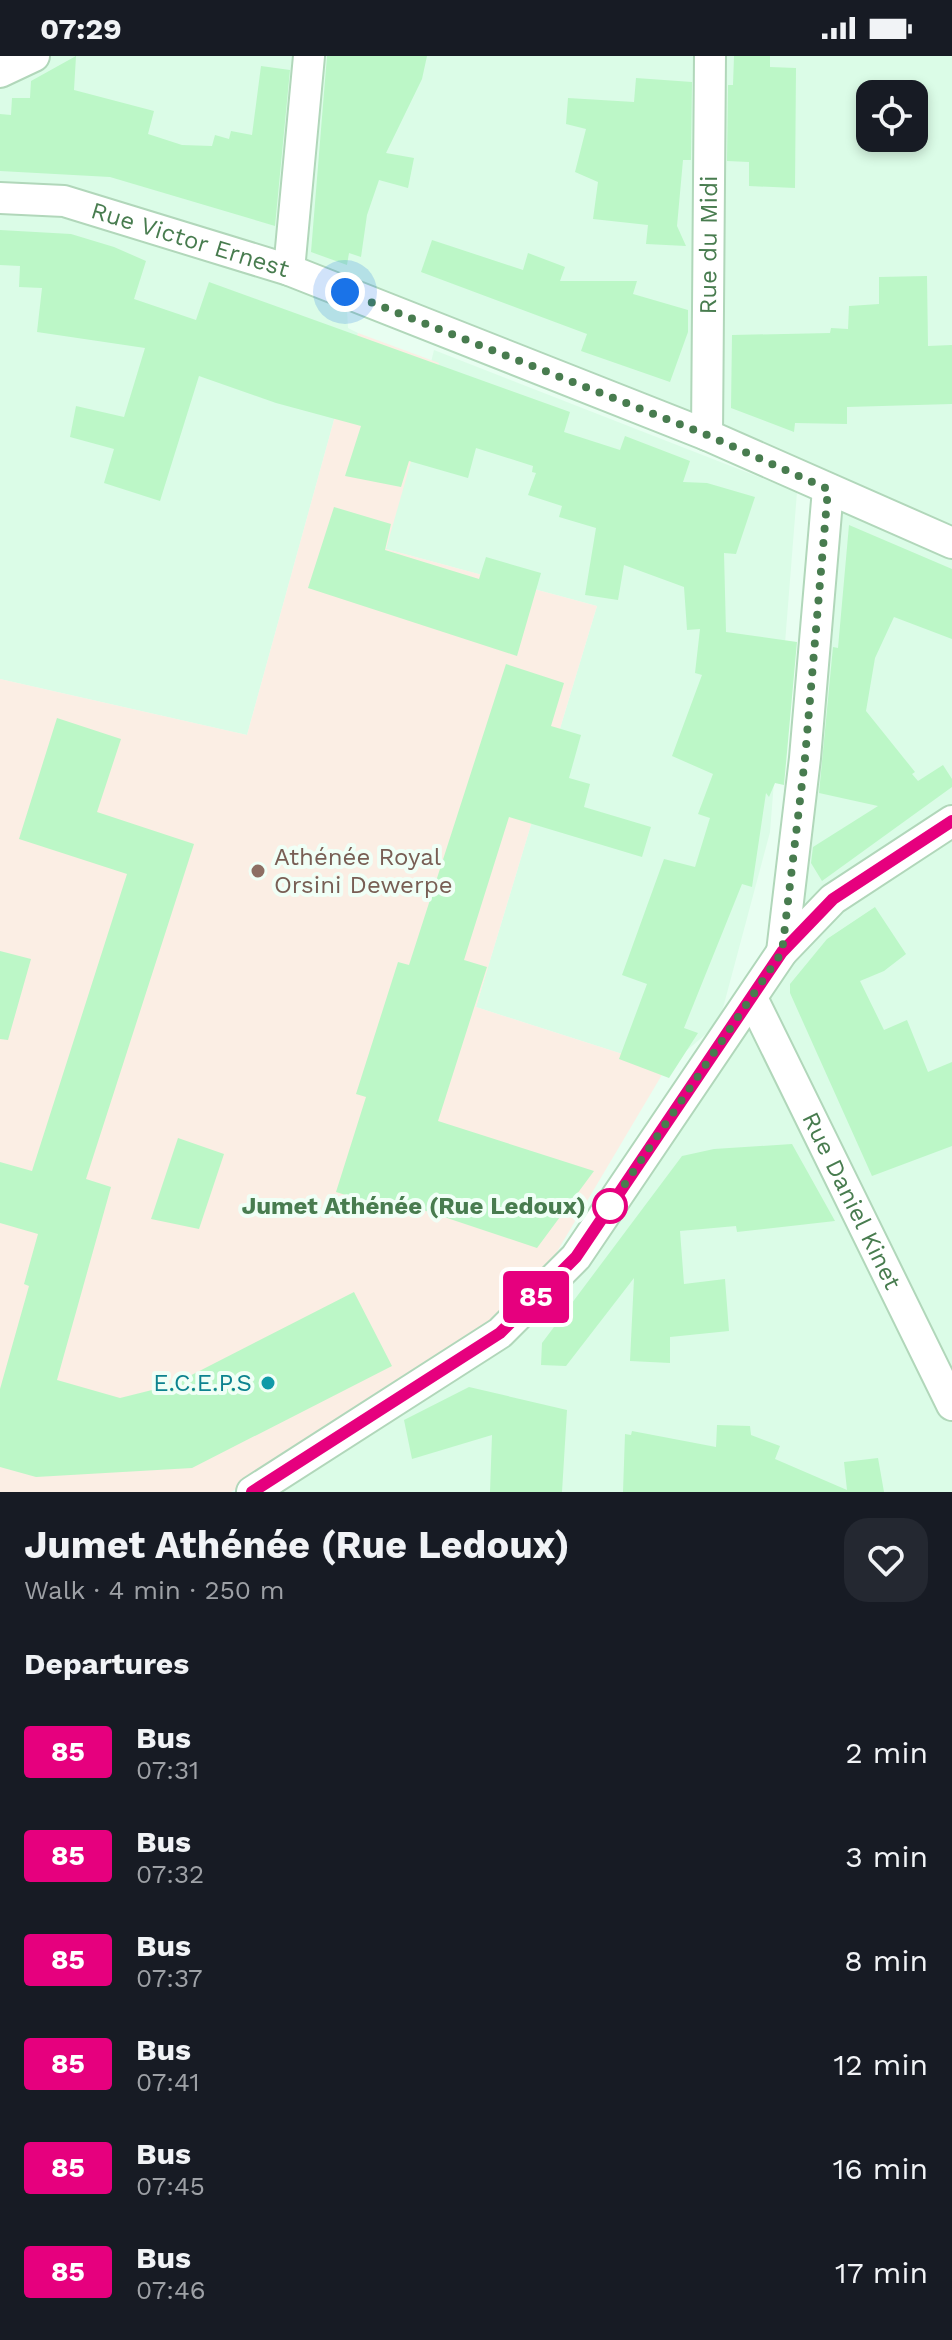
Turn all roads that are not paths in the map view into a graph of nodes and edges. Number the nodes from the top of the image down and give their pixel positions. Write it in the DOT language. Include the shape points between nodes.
graph roads {
  1 [pos="34,56"];
  2 [pos="309,56"];
  3 [pos="710,56"];
  4 [pos="0,72"];
  5 [pos="0,198"];
  6 [pos="289,270"];
  7 [pos="707,435"];
  8 [pos="828,489"];
  9 [pos="952,543"];
  10 [pos="952,821"];
  11 [pos="782,952"];
  12 [pos="752,998"];
  13 [pos="952,1405"];
  14 [pos="252,1492"];
  1 -- 4 [label="street"];
  2 -- 6 [label="street"];
  3 -- 7 [label="street, Rue du Midi"];
  5 -- 6 [label="street, Rue Victor Ernest" via="64,201"];
  6 -- 7 [label="street, Rue Victor Ernest"];
  7 -- 8 [label="street, Rue Victor Ernest"];
  8 -- 9 [label="street, Rue Victor Ernest"];
  8 -- 11 [label="street"];
  10 -- 11 [label="street" via="833,899"];
  11 -- 12 [label="street"];
  12 -- 13 [label="street, Rue Daniel Kinet"];
  12 -- 14 [label="street" via="576,1257 500,1333"];
}
